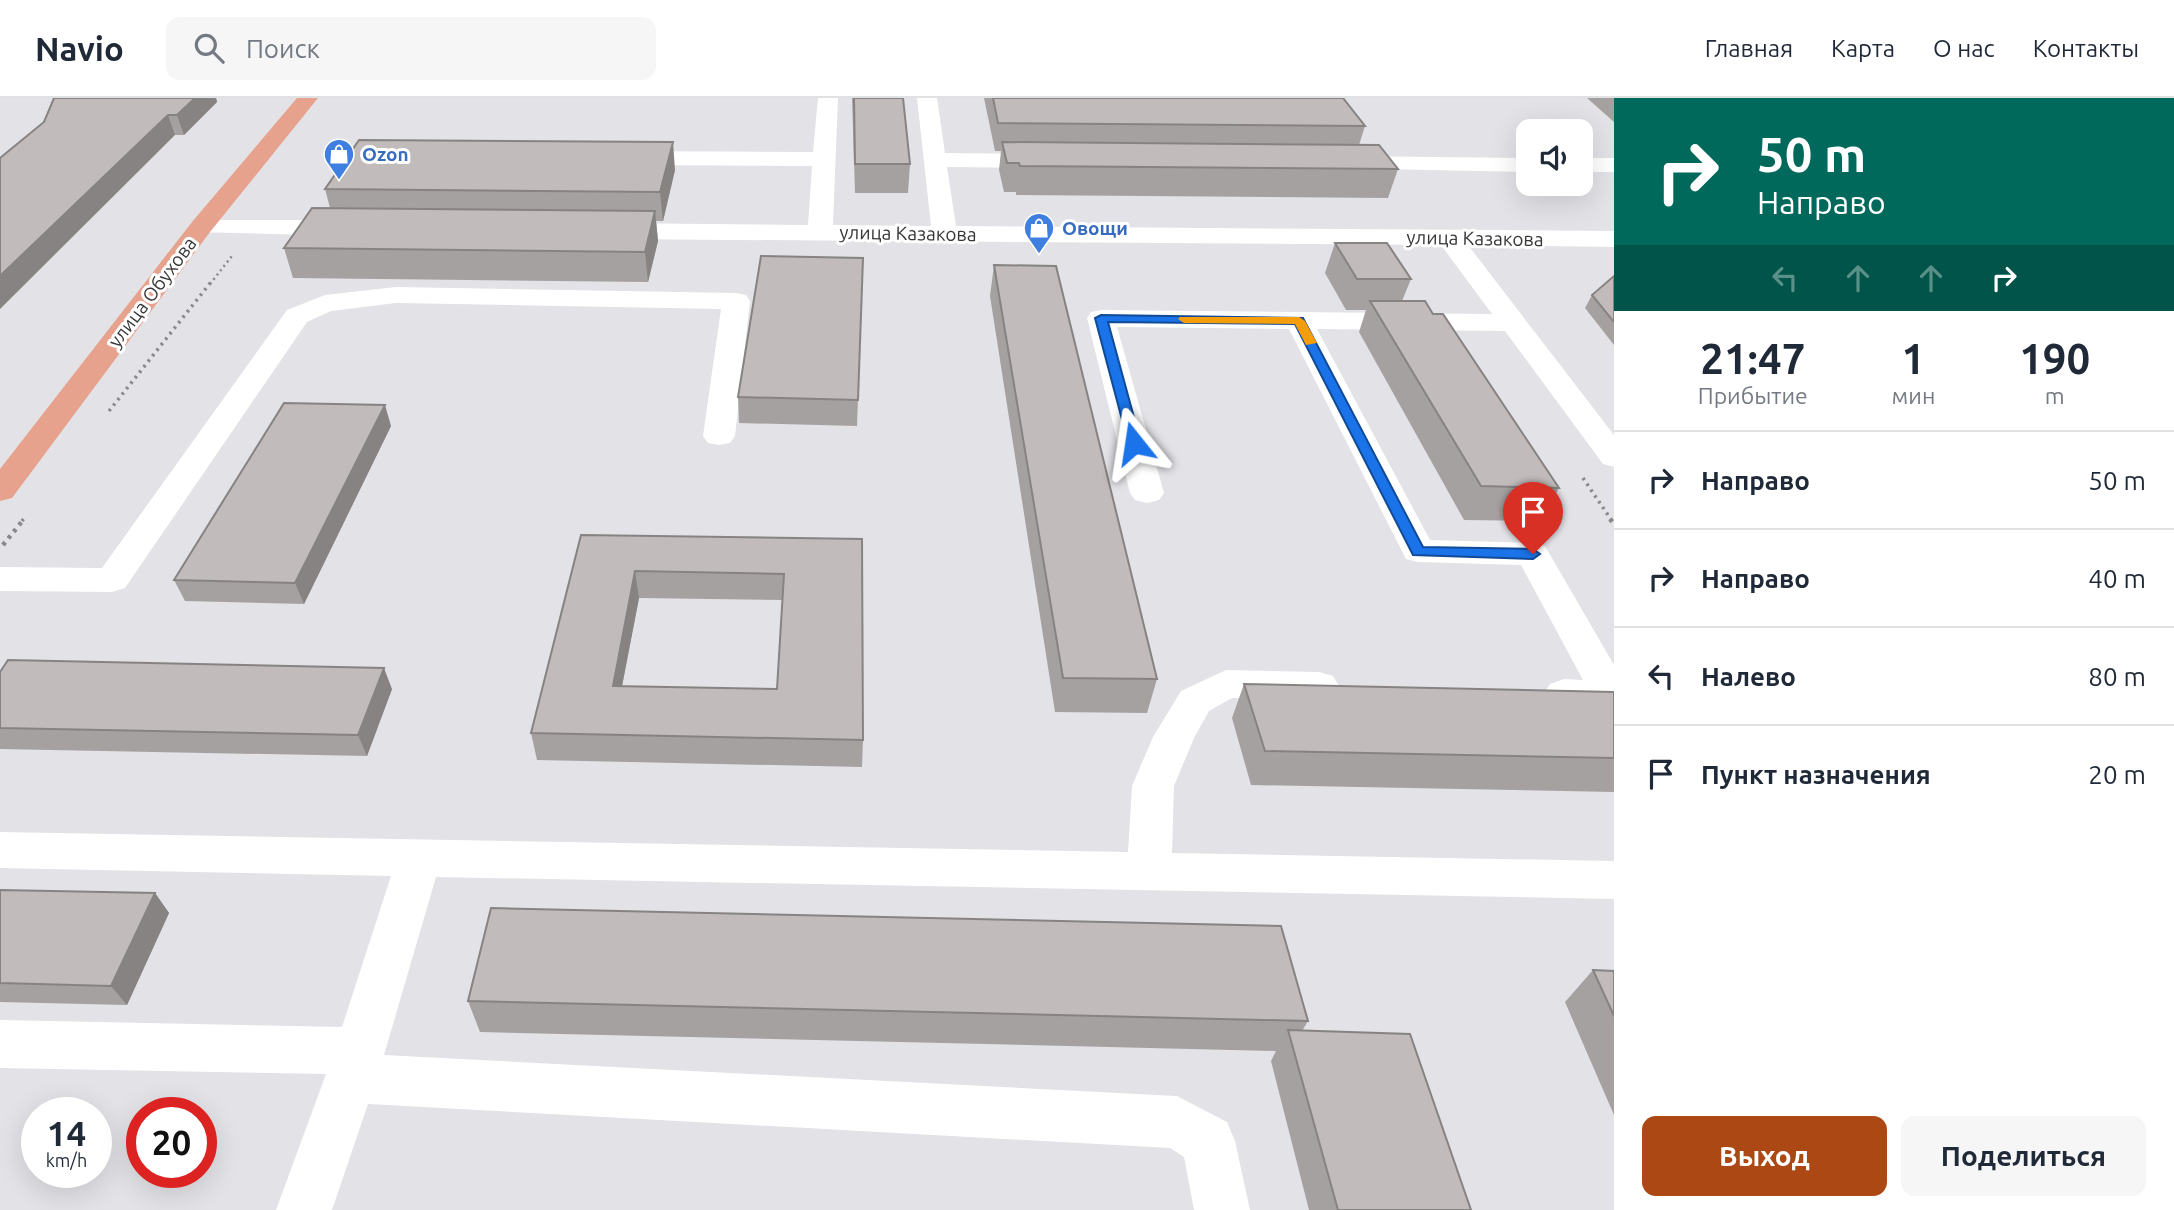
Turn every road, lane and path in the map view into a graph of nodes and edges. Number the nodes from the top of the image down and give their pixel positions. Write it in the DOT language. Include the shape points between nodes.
graph roads {
  1 [pos="308,98"];
  2 [pos="828,98"];
  3 [pos="927,98"];
  4 [pos="606,158"];
  5 [pos="824,159"];
  6 [pos="935,160"];
  7 [pos="1073,161"];
  8 [pos="1321,163"];
  9 [pos="1516,164"];
  10 [pos="1593,165"];
  11 [pos="1614,165"];
  12 [pos="201,227"];
  13 [pos="254,228"];
  14 [pos="379,229"];
  15 [pos="585,230"];
  16 [pos="820,232"];
  17 [pos="944,234"];
  18 [pos="1449,238"];
  19 [pos="1614,239"];
  20 [pos="1299,321"];
  21 [pos="1514,323"];
  22 [pos="102,420"];
  23 [pos="719,436"];
  24 [pos="1614,457"];
  25 [pos="0,491"];
  26 [pos="1147,493"];
  27 [pos="34,506"];
  28 [pos="0,549"];
  29 [pos="0,579"];
  30 [pos="1350,687"];
  31 [pos="1529,692"];
  32 [pos="0,850"];
  33 [pos="419,859"];
  34 [pos="1149,872"];
  35 [pos="1614,880"];
  36 [pos="0,1044"];
  37 [pos="355,1065"];
  38 [pos="304,1210"];
  39 [pos="1222,1210"];
  1 -- 12 [label="main road, улица Обухова"];
  2 -- 5 [label="street"];
  3 -- 6 [label="street"];
  4 -- 5 [label="street"];
  5 -- 16 [label="street"];
  6 -- 7 [label="street"];
  6 -- 17 [label="street"];
  8 -- 9 [label="street"];
  10 -- 11 [label="street"];
  12 -- 13 [label="street"];
  12 -- 25 [label="main road, улица Обухова"];
  13 -- 14 [label="street"];
  13 -- 22 [label="path"];
  15 -- 16 [label="street, улица Казакова"];
  16 -- 17 [label="street, улица Казакова"];
  17 -- 18 [label="street, улица Казакова"];
  18 -- 19 [label="street, улица Казакова"];
  18 -- 21 [label="street"];
  20 -- 21 [label="street"];
  20 -- 26 [label="street" via="1101,318"];
  20 -- 31 [label="street" via="1418,551 1533,554 1611,695"];
  21 -- 24 [label="street"];
  23 -- 29 [label="street" via="736,301 396,295 325,303 297,316 111,580"];
  27 -- 28 [label="path"];
  30 -- 34 [label="street" via="1226,684 1195,701 1153,786"];
  32 -- 33 [label="street"];
  33 -- 34 [label="street"];
  33 -- 37 [label="street"];
  34 -- 35 [label="street"];
  36 -- 37 [label="street"];
  37 -- 38 [label="street"];
  37 -- 39 [label="street" via="1177,1122 1208,1141"];
}
